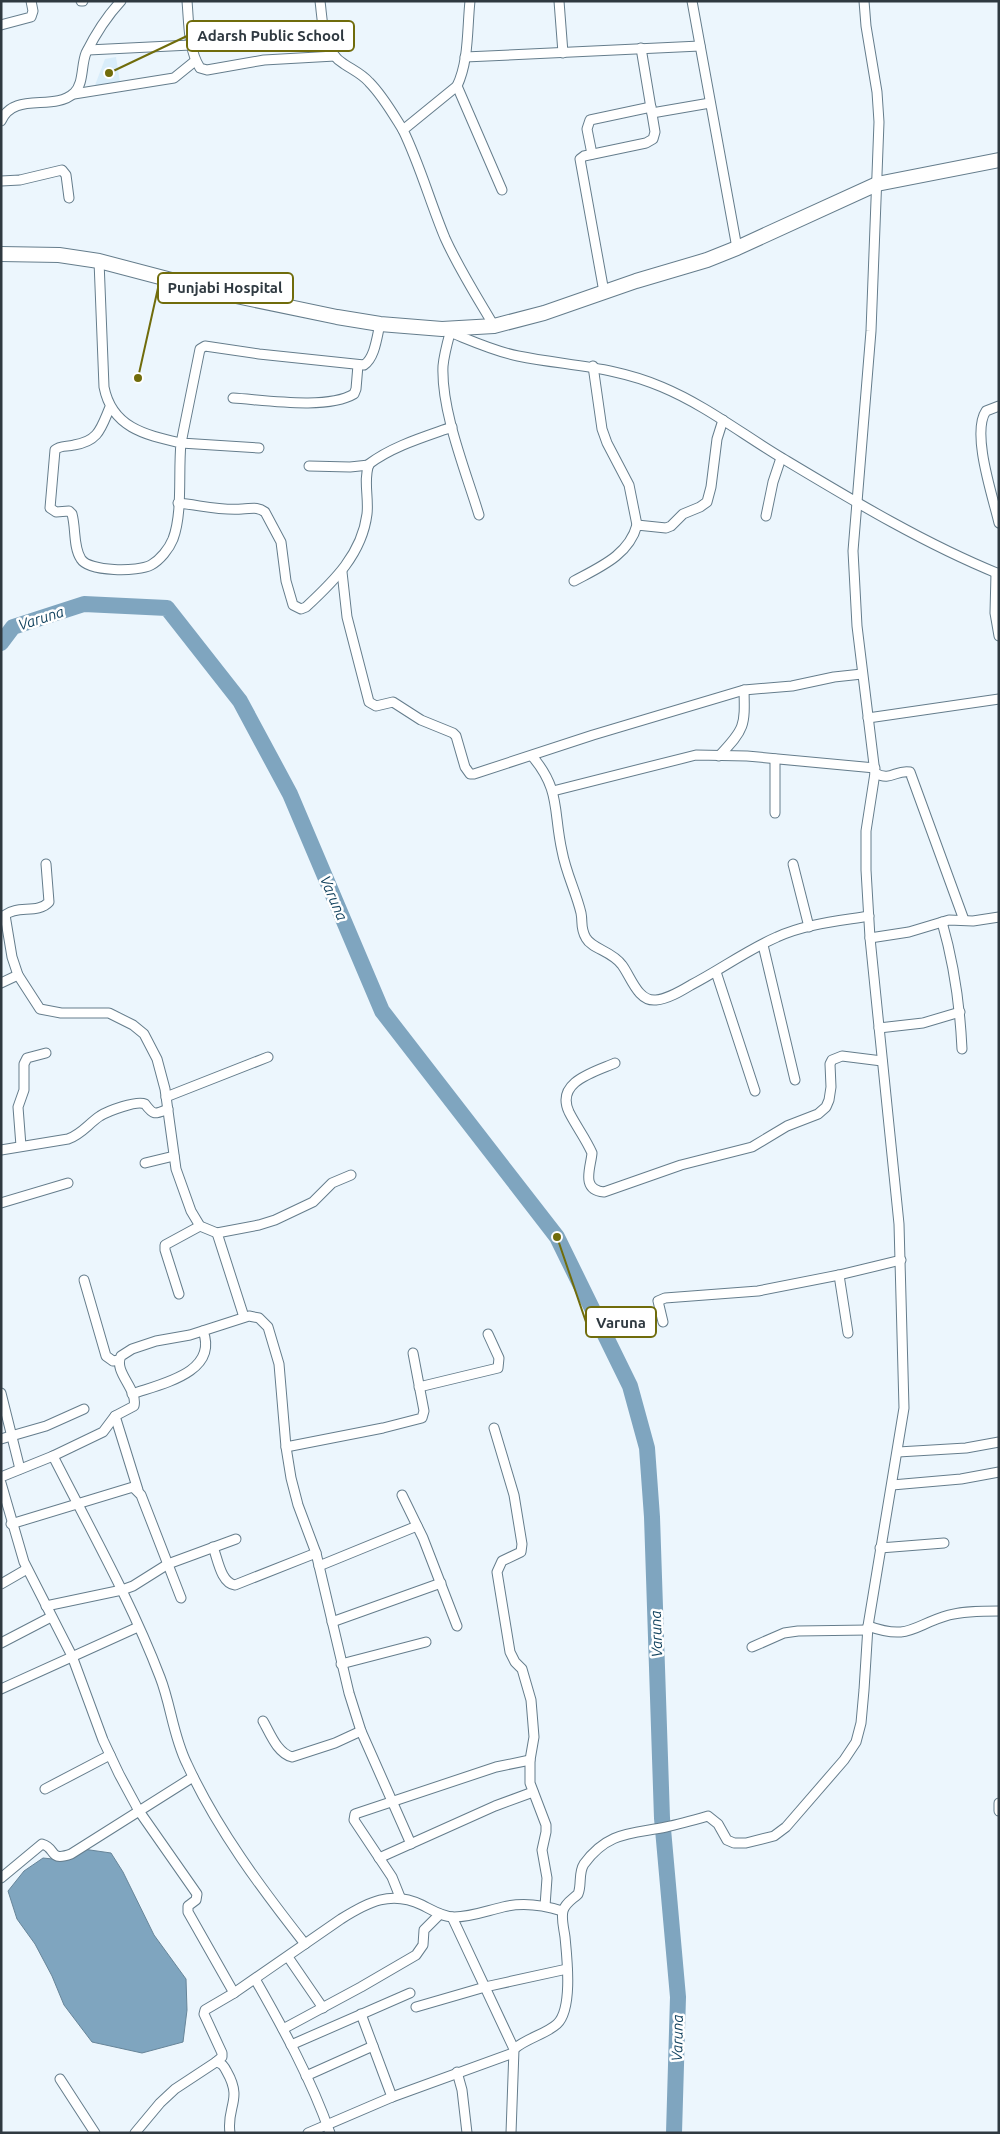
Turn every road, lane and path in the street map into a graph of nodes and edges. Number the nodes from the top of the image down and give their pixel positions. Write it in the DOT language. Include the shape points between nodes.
graph roads {
  1 [pos="31,1"];
  2 [pos="121,1"];
  3 [pos="187,1"];
  4 [pos="320,1"];
  5 [pos="470,1"];
  6 [pos="559,1"];
  7 [pos="692,1"];
  8 [pos="864,1"];
  9 [pos="1,25"];
  10 [pos="191,46"];
  11 [pos="700,46"];
  12 [pos="641,48"];
  13 [pos="88,50"];
  14 [pos="563,53"];
  15 [pos="335,56"];
  16 [pos="465,57"];
  17 [pos="195,61"];
  18 [pos="457,86"];
  19 [pos="74,94"];
  20 [pos="710,103"];
  21 [pos="651,110"];
  22 [pos="1,121"];
  23 [pos="403,130"];
  24 [pos="592,154"];
  25 [pos="999,160"];
  26 [pos="1,181"];
  27 [pos="877,184"];
  28 [pos="502,190"];
  29 [pos="69,198"];
  30 [pos="737,248"];
  31 [pos="1,254"];
  32 [pos="99,261"];
  33 [pos="604,292"];
  34 [pos="380,324"];
  35 [pos="494,326"];
  36 [pos="446,331"];
  37 [pos="358,365"];
  38 [pos="594,366"];
  39 [pos="234,398"];
  40 [pos="999,406"];
  41 [pos="110,407"];
  42 [pos="723,420"];
  43 [pos="452,427"];
  44 [pos="181,443"];
  45 [pos="260,448"];
  46 [pos="781,458"];
  47 [pos="369,465"];
  48 [pos="309,466"];
  49 [pos="178,503"];
  50 [pos="858,503"];
  51 [pos="479,515"];
  52 [pos="766,516"];
  53 [pos="999,523"];
  54 [pos="637,525"];
  55 [pos="342,572"];
  56 [pos="997,574"];
  57 [pos="574,581"];
  58 [pos="999,636"];
  59 [pos="862,674"];
  60 [pos="744,690"];
  61 [pos="999,699"];
  62 [pos="868,718"];
  63 [pos="532,756"];
  64 [pos="719,756"];
  65 [pos="775,759"];
  66 [pos="875,771"];
  67 [pos="553,791"];
  68 [pos="775,813"];
  69 [pos="46,864"];
  70 [pos="793,864"];
  71 [pos="869,916"];
  72 [pos="999,918"];
  73 [pos="964,920"];
  74 [pos="942,922"];
  75 [pos="809,927"];
  76 [pos="870,938"];
  77 [pos="763,944"];
  78 [pos="716,972"];
  79 [pos="18,975"];
  80 [pos="1,982"];
  81 [pos="960,1012"];
  82 [pos="879,1028"];
  83 [pos="962,1049"];
  84 [pos="46,1053"];
  85 [pos="268,1057"];
  86 [pos="882,1061"];
  87 [pos="615,1063"];
  88 [pos="795,1080"];
  89 [pos="755,1091"];
  90 [pos="166,1097"];
  91 [pos="168,1109"];
  92 [pos="21,1146"];
  93 [pos="1,1150"];
  94 [pos="174,1156"];
  95 [pos="145,1163"];
  96 [pos="352,1175"];
  97 [pos="68,1183"];
  98 [pos="1,1203"];
  99 [pos="200,1226"];
  100 [pos="217,1233"];
  101 [pos="901,1260"];
  102 [pos="839,1275"];
  103 [pos="84,1280"];
  104 [pos="179,1294"];
  105 [pos="244,1317"];
  106 [pos="663,1322"];
  107 [pos="203,1331"];
  108 [pos="848,1333"];
  109 [pos="488,1334"];
  110 [pos="413,1353"];
  111 [pos="119,1360"];
  112 [pos="419,1387"];
  113 [pos="1,1393"];
  114 [pos="132,1394"];
  115 [pos="84,1409"];
  116 [pos="115,1416"];
  117 [pos="494,1428"];
  118 [pos="13,1435"];
  119 [pos="1,1439"];
  120 [pos="999,1442"];
  121 [pos="286,1447"];
  122 [pos="898,1452"];
  123 [pos="53,1456"];
  124 [pos="20,1469"];
  125 [pos="999,1472"];
  126 [pos="1,1477"];
  127 [pos="1,1484"];
  128 [pos="892,1485"];
  129 [pos="138,1490"];
  130 [pos="402,1495"];
  131 [pos="77,1503"];
  132 [pos="11,1524"];
  133 [pos="417,1526"];
  134 [pos="236,1539"];
  135 [pos="944,1542"];
  136 [pos="213,1548"];
  137 [pos="880,1548"];
  138 [pos="316,1553"];
  139 [pos="168,1564"];
  140 [pos="319,1566"];
  141 [pos="27,1569"];
  142 [pos="441,1583"];
  143 [pos="1,1584"];
  144 [pos="122,1590"];
  145 [pos="181,1598"];
  146 [pos="46,1606"];
  147 [pos="999,1611"];
  148 [pos="51,1617"];
  149 [pos="332,1622"];
  150 [pos="457,1626"];
  151 [pos="138,1627"];
  152 [pos="868,1628"];
  153 [pos="426,1642"];
  154 [pos="1,1643"];
  155 [pos="752,1647"];
  156 [pos="72,1656"];
  157 [pos="341,1664"];
  158 [pos="1,1689"];
  159 [pos="264,1720"];
  160 [pos="361,1731"];
  161 [pos="110,1756"];
  162 [pos="530,1760"];
  163 [pos="193,1777"];
  164 [pos="45,1789"];
  165 [pos="533,1792"];
  166 [pos="392,1801"];
  167 [pos="999,1803"];
  168 [pos="139,1811"];
  169 [pos="999,1811"];
  170 [pos="411,1844"];
  171 [pos="379,1858"];
  172 [pos="1,1878"];
  173 [pos="400,1897"];
  174 [pos="545,1906"];
  175 [pos="562,1912"];
  176 [pos="440,1914"];
  177 [pos="452,1917"];
  178 [pos="305,1944"];
  179 [pos="288,1956"];
  180 [pos="567,1969"];
  181 [pos="255,1979"];
  182 [pos="485,1987"];
  183 [pos="234,1993"];
  184 [pos="410,1993"];
  185 [pos="416,2007"];
  186 [pos="323,2008"];
  187 [pos="361,2014"];
  188 [pos="283,2029"];
  189 [pos="291,2045"];
  190 [pos="373,2046"];
  191 [pos="514,2051"];
  192 [pos="216,2062"];
  193 [pos="457,2072"];
  194 [pos="306,2076"];
  195 [pos="60,2079"];
  196 [pos="392,2097"];
  197 [pos="328,2129"];
  198 [pos="95,2133"];
  199 [pos="135,2133"];
  200 [pos="230,2133"];
  201 [pos="308,2133"];
  202 [pos="467,2133"];
  203 [pos="510,2133"];
  1 -- 9 [label="street" via="34,11 31,17"];
  2 -- 13 [label="street"];
  3 -- 10 [label="street"];
  4 -- 15 [label="street" via="324,36"];
  5 -- 16 [label="street"];
  6 -- 14 [label="street"];
  7 -- 11 [label="street"];
  8 -- 27 [label="street" via="877,92"];
  10 -- 13 [label="street"];
  10 -- 17 [label="street"];
  11 -- 12 [label="street"];
  11 -- 20 [label="street"];
  12 -- 14 [label="street"];
  12 -- 21 [label="street"];
  13 -- 19 [label="street"];
  14 -- 16 [label="street"];
  15 -- 17 [label="street" via="264,60 207,70 200,68"];
  15 -- 23 [label="street" via="372,84"];
  16 -- 18 [label="street"];
  17 -- 19 [label="street" via="174,78"];
  18 -- 23 [label="street"];
  18 -- 28 [label="street"];
  19 -- 22 [label="street" via="11,108"];
  20 -- 21 [label="street"];
  20 -- 30 [label="street"];
  21 -- 24 [label="street" via="653,139"];
  21 -- 24 [label="street" via="590,120 587,129"];
  23 -- 35 [label="street" via="416,156 446,239"];
  24 -- 33 [label="street" via="580,159 579,164"];
  25 -- 27 [label="street"];
  26 -- 29 [label="street" via="62,170 66,175"];
  27 -- 30 [label="street"];
  27 -- 50 [label="street" via="871,331"];
  30 -- 33 [label="street"];
  31 -- 32 [label="street" via="59,255"];
  32 -- 34 [label="street" via="217,292"];
  32 -- 41 [label="street" via="104,388"];
  33 -- 35 [label="street"];
  34 -- 36 [label="street"];
  34 -- 37 [label="street" via="368,362"];
  35 -- 36 [label="street"];
  36 -- 38 [label="street" via="518,356"];
  36 -- 43 [label="street" via="444,386"];
  37 -- 39 [label="street" via="354,394 338,400 313,403"];
  37 -- 44 [label="street" via="202,347 198,352"];
  38 -- 42 [label="street" via="662,386"];
  38 -- 54 [label="street" via="602,429 630,485"];
  40 -- 53 [label="street" via="986,411 980,428 983,456"];
  41 -- 44 [label="street" via="118,417 140,432"];
  41 -- 49 [label="street" via="96,436 55,450 50,508 72,514 80,558 85,564 109,569 137,569 151,565 172,541 177,526"];
  42 -- 46 [label="street"];
  42 -- 54 [label="street" via="707,502 683,514 666,528"];
  43 -- 47 [label="street" via="406,444"];
  43 -- 51 [label="street"];
  44 -- 45 [label="street"];
  44 -- 49 [label="street"];
  46 -- 50 [label="street"];
  46 -- 52 [label="street"];
  47 -- 48 [label="street"];
  47 -- 55 [label="street" via="364,528 356,550"];
  49 -- 55 [label="street" via="226,509 260,508 281,542 286,581 296,608 306,607"];
  50 -- 56 [label="street" via="932,545"];
  50 -- 59 [label="street" via="853,551"];
  54 -- 57 [label="street" via="628,546"];
  55 -- 63 [label="street" via="347,617 371,704 393,702 421,720 453,733 470,774"];
  56 -- 58 [label="street" via="995,613"];
  59 -- 60 [label="street"];
  59 -- 62 [label="street"];
  60 -- 63 [label="street"];
  60 -- 64 [label="street" via="741,731"];
  61 -- 62 [label="street"];
  62 -- 66 [label="street"];
  63 -- 67 [label="street" via="546,774"];
  64 -- 65 [label="street"];
  64 -- 67 [label="street" via="686,757"];
  65 -- 66 [label="street"];
  65 -- 68 [label="street"];
  66 -- 71 [label="street" via="865,850"];
  66 -- 73 [label="street" via="885,778 910,772"];
  67 -- 78 [label="street" via="561,851 587,940 621,963 647,1000 669,996"];
  69 -- 79 [label="street" via="49,902 43,907 5,915"];
  70 -- 75 [label="street"];
  71 -- 75 [label="street"];
  71 -- 76 [label="street"];
  72 -- 73 [label="street"];
  73 -- 74 [label="street"];
  74 -- 76 [label="street" via="909,932"];
  74 -- 81 [label="street" via="954,968"];
  75 -- 77 [label="street"];
  76 -- 82 [label="street"];
  77 -- 78 [label="street"];
  77 -- 88 [label="street"];
  78 -- 89 [label="street"];
  79 -- 80 [label="street"];
  79 -- 90 [label="street" via="40,1009 109,1013 139,1029 158,1059"];
  81 -- 82 [label="street" via="924,1023"];
  81 -- 83 [label="street"];
  82 -- 86 [label="street"];
  84 -- 92 [label="street" via="27,1058 24,1064 24,1090 18,1107"];
  85 -- 90 [label="street"];
  86 -- 87 [label="street" via="842,1056 832,1060 826,1107 752,1147 682,1164 604,1192 592,1187 588,1172 592,1153 569,1112 566,1094 570,1086 582,1078"];
  86 -- 101 [label="street"];
  90 -- 91 [label="street"];
  91 -- 92 [label="street" via="154,1114 145,1104 138,1102 102,1115 79,1135"];
  91 -- 94 [label="street"];
  92 -- 93 [label="street"];
  94 -- 95 [label="street"];
  94 -- 99 [label="street" via="191,1211"];
  96 -- 100 [label="street" via="332,1183 313,1202 275,1220"];
  97 -- 98 [label="street"];
  99 -- 100 [label="street"];
  99 -- 104 [label="street" via="165,1245"];
  100 -- 105 [label="street"];
  101 -- 102 [label="street"];
  101 -- 122 [label="street" via="904,1408"];
  102 -- 106 [label="street" via="758,1290 664,1298 658,1301"];
  102 -- 108 [label="street"];
  103 -- 111 [label="street" via="106,1356 113,1361"];
  105 -- 107 [label="street"];
  105 -- 121 [label="street" via="259,1318 268,1327 274,1341 282,1384"];
  107 -- 111 [label="street" via="156,1341 125,1353"];
  107 -- 114 [label="street" via="207,1346 191,1372"];
  109 -- 112 [label="street" via="499,1358 498,1368"];
  110 -- 112 [label="street"];
  111 -- 114 [label="street"];
  112 -- 121 [label="street" via="424,1412 418,1420"];
  113 -- 118 [label="street"];
  114 -- 116 [label="street" via="134,1406"];
  115 -- 118 [label="street" via="46,1426"];
  116 -- 123 [label="street" via="103,1432"];
  116 -- 129 [label="street"];
  117 -- 162 [label="street" via="514,1495 522,1544 521,1552 502,1561 497,1572 510,1652 522,1669 530,1700 534,1737"];
  118 -- 119 [label="street"];
  118 -- 124 [label="street"];
  120 -- 122 [label="street" via="958,1449"];
  121 -- 138 [label="street" via="298,1505"];
  122 -- 128 [label="street"];
  123 -- 124 [label="street"];
  123 -- 131 [label="street"];
  124 -- 126 [label="street"];
  125 -- 128 [label="street"];
  127 -- 132 [label="street"];
  128 -- 137 [label="street"];
  129 -- 131 [label="street" via="128,1488"];
  129 -- 139 [label="street"];
  130 -- 133 [label="street"];
  131 -- 132 [label="street"];
  131 -- 144 [label="street"];
  132 -- 141 [label="street"];
  133 -- 140 [label="street"];
  133 -- 142 [label="street"];
  134 -- 136 [label="street"];
  135 -- 137 [label="street"];
  136 -- 138 [label="street" via="225,1580 236,1586"];
  136 -- 139 [label="street"];
  137 -- 152 [label="street"];
  138 -- 140 [label="street"];
  139 -- 144 [label="street"];
  139 -- 145 [label="street"];
  140 -- 149 [label="street"];
  141 -- 143 [label="street"];
  141 -- 146 [label="street"];
  142 -- 149 [label="street"];
  142 -- 150 [label="street"];
  144 -- 146 [label="street"];
  144 -- 151 [label="street"];
  146 -- 148 [label="street"];
  147 -- 152 [label="street" via="963,1612 900,1633"];
  148 -- 154 [label="street"];
  148 -- 156 [label="street"];
  149 -- 157 [label="street"];
  151 -- 156 [label="street"];
  151 -- 163 [label="street" via="161,1679 176,1735"];
  152 -- 155 [label="street" via="784,1633"];
  152 -- 175 [label="street" via="864,1699 856,1742 786,1827 774,1836 734,1844 708,1816 612,1838 584,1864 578,1894"];
  153 -- 157 [label="street"];
  156 -- 158 [label="street"];
  156 -- 161 [label="street"];
  157 -- 160 [label="street"];
  159 -- 160 [label="street" via="280,1750 292,1757"];
  160 -- 166 [label="street"];
  161 -- 164 [label="street"];
  161 -- 168 [label="street"];
  162 -- 165 [label="street"];
  162 -- 166 [label="street" via="496,1767"];
  163 -- 168 [label="street"];
  163 -- 178 [label="street" via="243,1862"];
  165 -- 170 [label="street"];
  165 -- 174 [label="street" via="546,1825 542,1850 547,1878"];
  166 -- 170 [label="street"];
  166 -- 171 [label="street" via="354,1816"];
  167 -- 169 [label="street"];
  168 -- 172 [label="street" via="71,1854 54,1855 42,1844"];
  168 -- 183 [label="street" via="197,1894 196,1900 188,1906 188,1912"];
  170 -- 171 [label="street"];
  171 -- 173 [label="street"];
  173 -- 176 [label="street"];
  173 -- 178 [label="street" via="385,1898 358,1909"];
  174 -- 175 [label="street"];
  174 -- 177 [label="street" via="518,1905"];
  175 -- 180 [label="street"];
  176 -- 177 [label="street"];
  176 -- 186 [label="street" via="424,1930 423,1945 416,1955"];
  177 -- 182 [label="street"];
  178 -- 179 [label="street"];
  179 -- 181 [label="street"];
  179 -- 186 [label="street"];
  180 -- 182 [label="street"];
  180 -- 191 [label="street" via="565,2012 558,2024 525,2040"];
  181 -- 183 [label="street"];
  181 -- 188 [label="street"];
  182 -- 185 [label="street"];
  182 -- 191 [label="street"];
  183 -- 192 [label="street" via="205,2010 222,2053"];
  184 -- 187 [label="street"];
  186 -- 188 [label="street"];
  187 -- 189 [label="street"];
  187 -- 190 [label="street"];
  188 -- 189 [label="street"];
  189 -- 194 [label="street"];
  190 -- 194 [label="street"];
  190 -- 196 [label="street"];
  191 -- 193 [label="street"];
  191 -- 203 [label="street"];
  192 -- 199 [label="street" via="175,2089"];
  192 -- 200 [label="street" via="224,2066 234,2089"];
  193 -- 196 [label="street"];
  193 -- 202 [label="street"];
  194 -- 197 [label="street"];
  195 -- 198 [label="street"];
  196 -- 197 [label="street"];
  197 -- 201 [label="street"];
}
